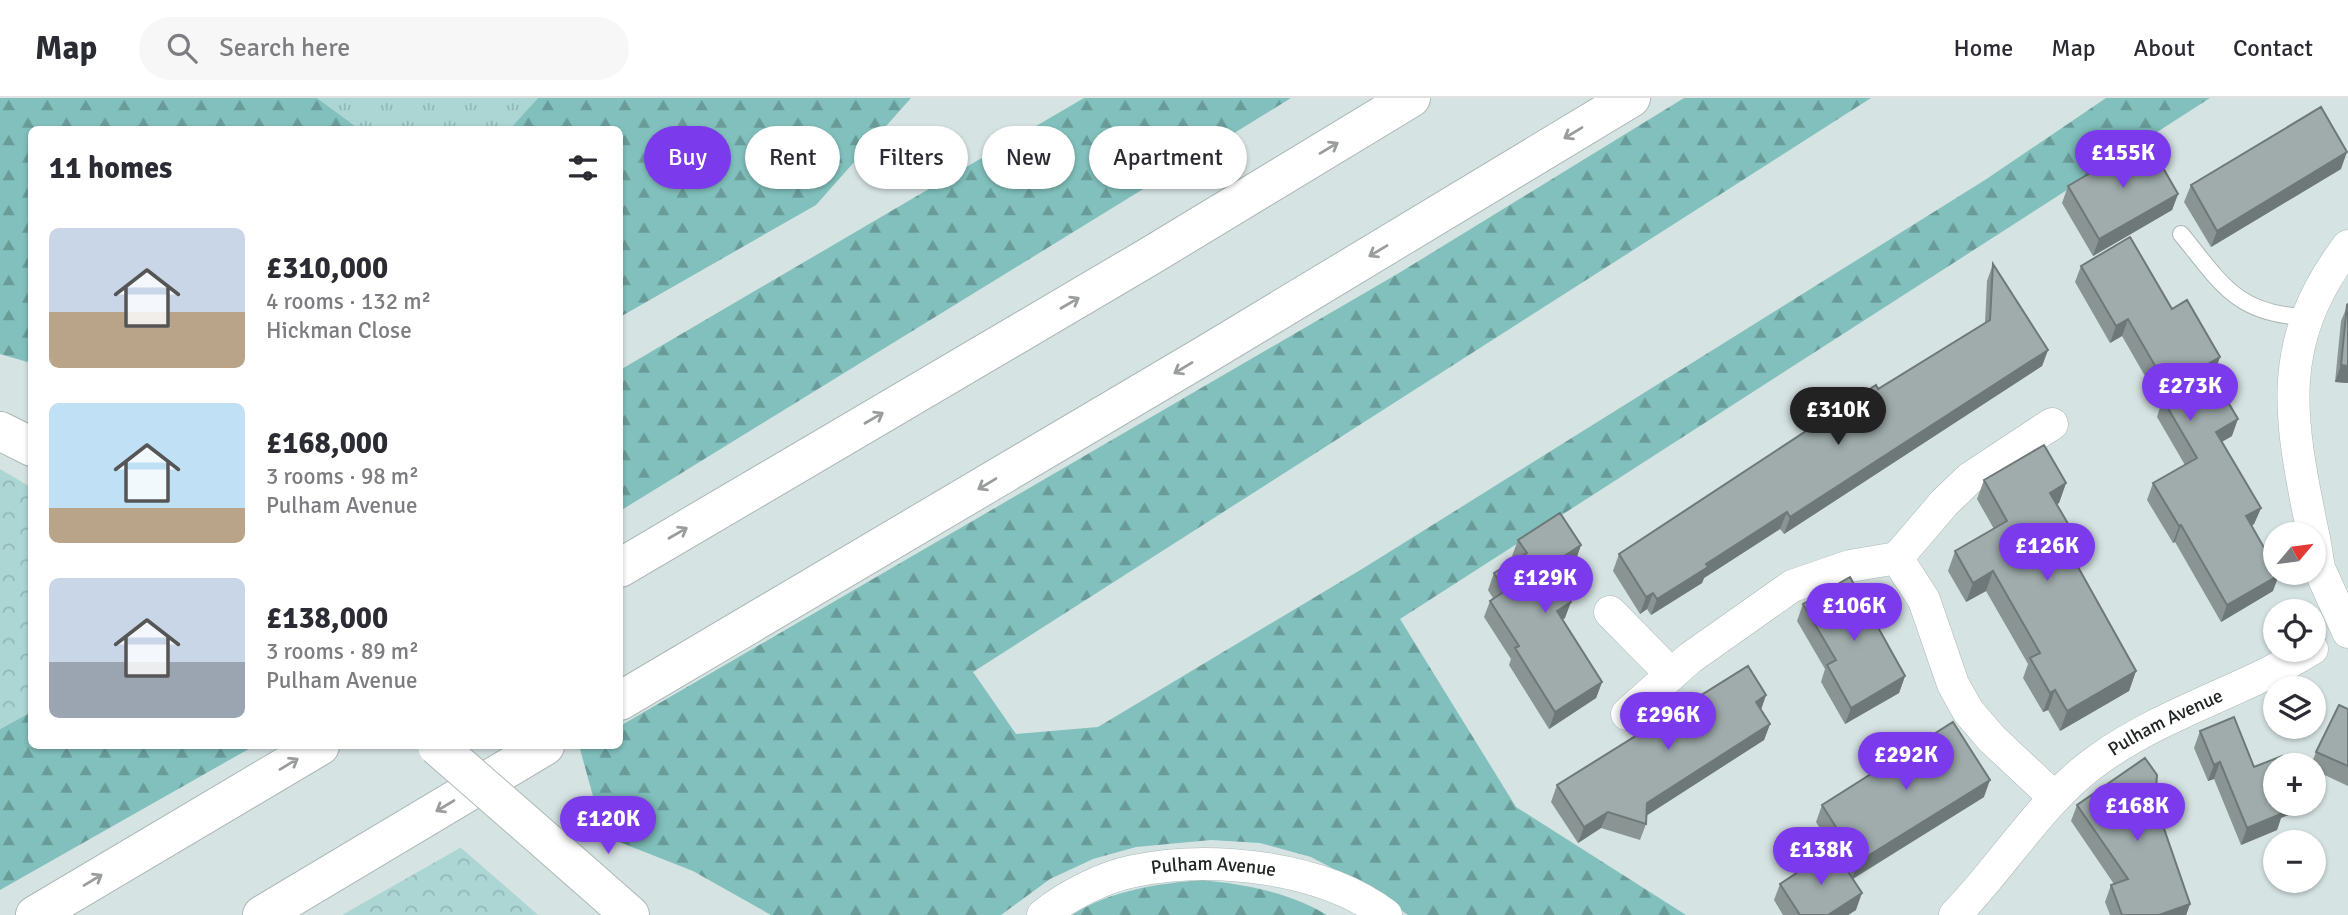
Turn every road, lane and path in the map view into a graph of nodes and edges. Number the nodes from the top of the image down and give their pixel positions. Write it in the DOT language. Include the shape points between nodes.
graph roads {
  1 [pos="1411,98"];
  2 [pos="1631,98"];
  3 [pos="2181,234"];
  4 [pos="2348,246"];
  5 [pos="2305,317"];
  6 [pos="2052,424"];
  7 [pos="0,430"];
  8 [pos="28,445"];
  9 [pos="2310,522"];
  10 [pos="1897,558"];
  11 [pos="623,566"];
  12 [pos="2326,584"];
  13 [pos="1610,612"];
  14 [pos="2347,630"];
  15 [pos="2326,642"];
  16 [pos="2289,662"];
  17 [pos="1671,674"];
  18 [pos="623,699"];
  19 [pos="1627,714"];
  20 [pos="315,749"];
  21 [pos="440,749"];
  22 [pos="540,749"];
  23 [pos="2055,798"];
  24 [pos="35,915"];
  25 [pos="262,915"];
  26 [pos="630,915"];
  27 [pos="1043,915"];
  28 [pos="1386,915"];
  29 [pos="1955,915"];
  11 -- 1 [label="main road, one-way"];
  2 -- 18 [label="main road, one-way"];
  3 -- 5 [label="lane" via="2229,293 2277,316"];
  4 -- 5 [label="street, Pulham Avenue"];
  5 -- 9 [label="street, Pulham Avenue" via="2292,387 2296,450"];
  6 -- 10 [label="street" via="1970,478"];
  7 -- 8 [label="main road"];
  10 -- 17 [label="street" via="1850,566 1792,586"];
  10 -- 23 [label="street" via="1924,600 1953,684 1968,711"];
  12 -- 14 [label="street, Pulham Avenue"];
  13 -- 17 [label="street"];
  14 -- 15 [label="street, Pulham Avenue"];
  16 -- 23 [label="street, Pulham Avenue" via="2145,729 2098,760"];
  17 -- 19 [label="street"];
  24 -- 20 [label="main road, one-way"];
  21 -- 26 [label="main road, bridge"];
  22 -- 25 [label="main road, one-way"];
  23 -- 29 [label="street, Pulham Avenue"];
  27 -- 28 [label="street, Pulham Avenue" via="1095,885 1133,871 1222,864 1300,876 1352,894"];
}
